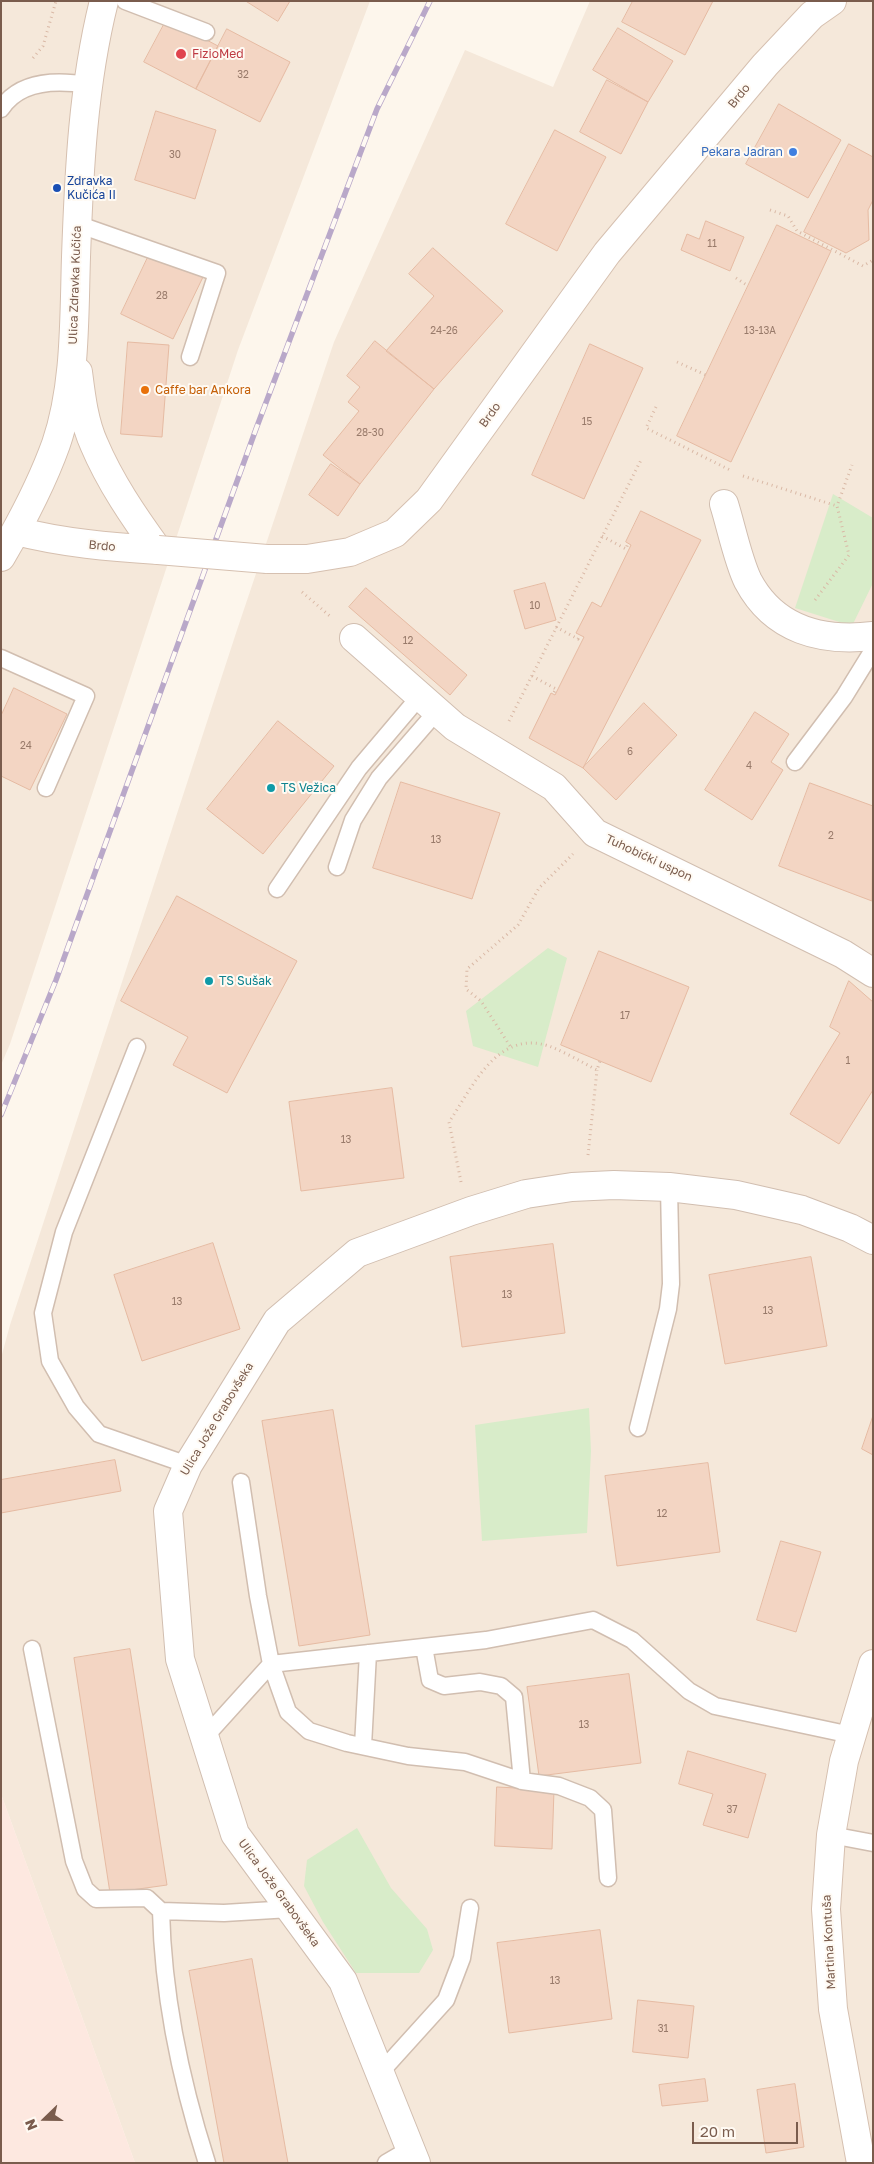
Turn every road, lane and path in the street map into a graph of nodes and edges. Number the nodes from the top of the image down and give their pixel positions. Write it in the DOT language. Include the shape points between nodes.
graph roads {
  1 [pos="56,1"];
  2 [pos="104,1"];
  3 [pos="125,1"];
  4 [pos="816,6"];
  5 [pos="206,32"];
  6 [pos="88,85"];
  7 [pos="22,90"];
  8 [pos="1,109"];
  9 [pos="770,210"];
  10 [pos="77,224"];
  11 [pos="873,260"];
  12 [pos="736,278"];
  13 [pos="748,286"];
  14 [pos="73,339"];
  15 [pos="190,357"];
  16 [pos="677,362"];
  17 [pos="706,375"];
  18 [pos="656,407"];
  19 [pos="642,458"];
  20 [pos="852,465"];
  21 [pos="731,470"];
  22 [pos="739,475"];
  23 [pos="724,504"];
  24 [pos="838,506"];
  25 [pos="16,531"];
  26 [pos="602,536"];
  27 [pos="628,543"];
  28 [pos="158,550"];
  29 [pos="1,557"];
  30 [pos="296,587"];
  31 [pos="556,627"];
  32 [pos="796,627"];
  33 [pos="580,635"];
  34 [pos="873,636"];
  35 [pos="354,638"];
  36 [pos="873,650"];
  37 [pos="1,658"];
  38 [pos="532,676"];
  39 [pos="553,694"];
  40 [pos="429,703"];
  41 [pos="494,751"];
  42 [pos="795,762"];
  43 [pos="46,788"];
  44 [pos="595,833"];
  45 [pos="337,867"];
  46 [pos="276,889"];
  47 [pos="873,973"];
  48 [pos="510,1046"];
  49 [pos="137,1047"];
  50 [pos="600,1061"];
  51 [pos="597,1070"];
  52 [pos="588,1156"];
  53 [pos="458,1175"];
  54 [pos="669,1187"];
  55 [pos="873,1240"];
  56 [pos="638,1428"];
  57 [pos="188,1465"];
  58 [pos="241,1482"];
  59 [pos="424,1647"];
  60 [pos="32,1648"];
  61 [pos="368,1653"];
  62 [pos="271,1664"];
  63 [pos="873,1664"];
  64 [pos="851,1735"];
  65 [pos="205,1737"];
  66 [pos="363,1746"];
  67 [pos="522,1781"];
  68 [pos="830,1835"];
  69 [pos="873,1843"];
  70 [pos="608,1878"];
  71 [pos="470,1908"];
  72 [pos="290,1909"];
  73 [pos="162,1910"];
  74 [pos="380,2073"];
  75 [pos="413,2156"];
  76 [pos="207,2163"];
  77 [pos="386,2163"];
  78 [pos="861,2163"];
  1 -- 7 [label="path" via="43,46 26,67"];
  2 -- 6 [label="street, Ulica Zdravka Kučića"];
  3 -- 5 [label="lane"];
  4 -- 28 [label="street, Brdo, bridge" via="607,253 429,500 395,533 350,552 308,559 266,559"];
  6 -- 7 [label="lane" via="53,82"];
  6 -- 10 [label="street, Ulica Zdravka Kučića" via="80,154"];
  7 -- 8 [label="lane"];
  9 -- 11 [label="path" via="788,216 798,231 863,266"];
  10 -- 14 [label="street, Ulica Zdravka Kučića"];
  10 -- 15 [label="lane" via="217,273"];
  12 -- 13 [label="path"];
  14 -- 25 [label="street, Ulica Zdravka Kučića" via="56,444"];
  14 -- 28 [label="street" via="82,401 93,442 122,498"];
  16 -- 17 [label="path"];
  18 -- 21 [label="path" via="646,428"];
  19 -- 26 [label="path"];
  20 -- 24 [label="path"];
  22 -- 24 [label="path"];
  23 -- 32 [label="street" via="747,580 774,616"];
  24 -- 32 [label="path" via="849,555"];
  25 -- 28 [label="street, Brdo" via="94,547"];
  25 -- 29 [label="street, Ulica Zdravka Kučića"];
  26 -- 27 [label="path" via="626,548"];
  26 -- 31 [label="path"];
  30 -- 35 [label="path"];
  31 -- 33 [label="path" via="578,639"];
  31 -- 38 [label="path"];
  32 -- 34 [label="street" via="848,639"];
  35 -- 40 [label="street, Tuhobićki uspon"];
  36 -- 42 [label="lane" via="844,697"];
  37 -- 43 [label="lane" via="86,696"];
  38 -- 39 [label="path" via="556,689"];
  38 -- 41 [label="path"];
  40 -- 41 [label="street, Tuhobićki uspon" via="455,727"];
  40 -- 45 [label="lane" via="353,820"];
  40 -- 46 [label="lane" via="359,768"];
  41 -- 44 [label="street, Tuhobićki uspon" via="554,788"];
  44 -- 47 [label="street, Tuhobićki uspon" via="834,950"];
  44 -- 48 [label="path" via="539,888 518,925 467,969 466,989 482,1001"];
  48 -- 51 [label="path" via="542,1044"];
  48 -- 53 [label="path" via="489,1062 449,1122"];
  49 -- 57 [label="lane" via="64,1232 42,1313 50,1361 76,1407 99,1434"];
  50 -- 51 [label="path"];
  51 -- 52 [label="path"];
  54 -- 55 [label="street, Ulica Jože Grabovšeka" via="736,1195 802,1210"];
  54 -- 56 [label="lane" via="671,1284"];
  54 -- 57 [label="street, Ulica Jože Grabovšeka" via="572,1187 526,1194 357,1253 277,1321"];
  57 -- 65 [label="street, Ulica Jože Grabovšeka" via="168,1511 180,1659"];
  58 -- 62 [label="lane"];
  59 -- 61 [label="lane"];
  59 -- 64 [label="lane" via="486,1640 593,1620 632,1640 689,1691 715,1706"];
  59 -- 67 [label="lane" via="430,1680 444,1686 480,1682 501,1686 514,1698"];
  60 -- 73 [label="lane" via="74,1861 85,1889 96,1900 147,1898"];
  61 -- 62 [label="lane"];
  61 -- 66 [label="lane"];
  62 -- 65 [label="lane"];
  62 -- 66 [label="lane" via="288,1712 309,1731"];
  63 -- 64 [label="street, Martina Kontuša"];
  64 -- 68 [label="street, Martina Kontuša"];
  65 -- 72 [label="street, Ulica Jože Grabovšeka" via="235,1834"];
  66 -- 67 [label="lane" via="408,1756 465,1762"];
  67 -- 70 [label="lane" via="559,1786 590,1798 603,1810"];
  68 -- 69 [label="lane"];
  68 -- 78 [label="street, Martina Kontuša" via="826,1909 833,2008"];
  71 -- 74 [label="lane" via="462,1958 446,2000"];
  72 -- 73 [label="lane" via="224,1913"];
  72 -- 74 [label="street, Ulica Jože Grabovšeka" via="343,1981"];
  73 -- 76 [label="lane" via="162,1952 169,2009"];
  74 -- 75 [label="street, Ulica Jože Grabovšeka"];
  75 -- 77 [label="lane"];
}
